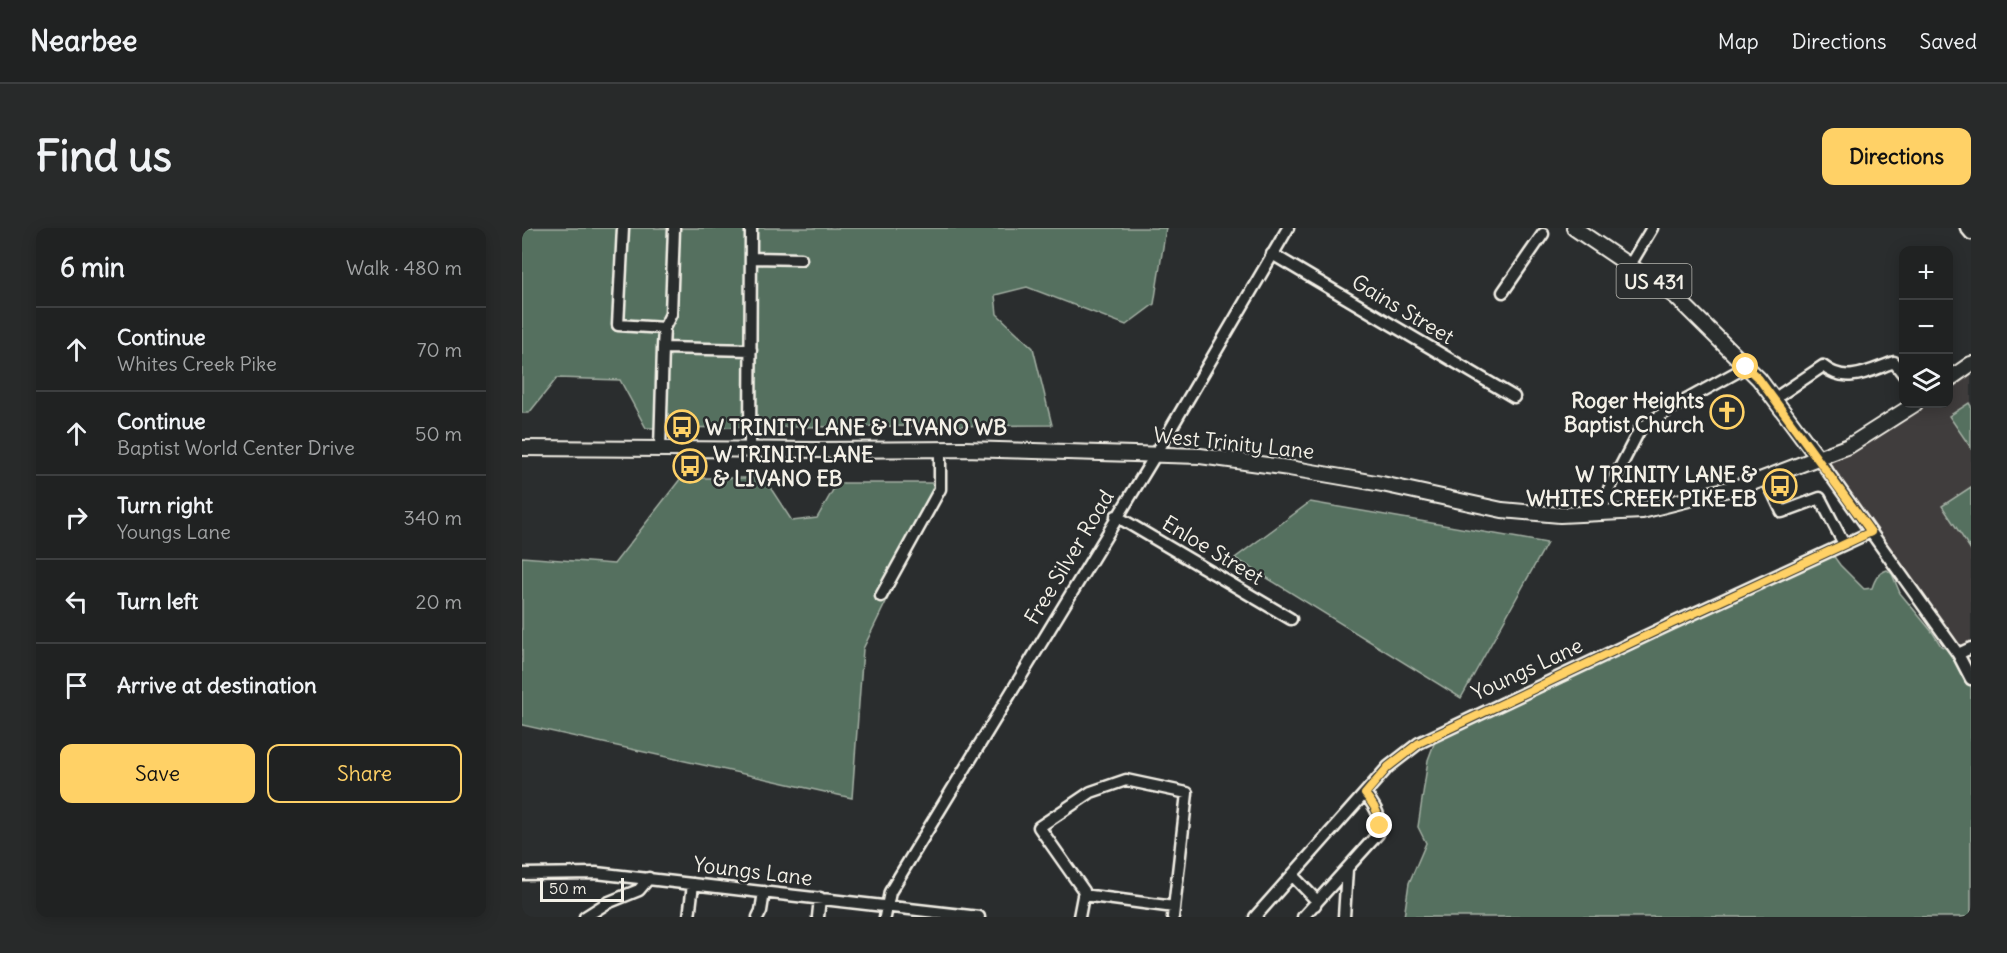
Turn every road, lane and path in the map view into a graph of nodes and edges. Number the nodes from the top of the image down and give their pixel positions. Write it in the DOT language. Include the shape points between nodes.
graph roads {
  1 [pos="623,228"];
  2 [pos="674,228"];
  3 [pos="751,228"];
  4 [pos="1288,228"];
  5 [pos="1533,228"];
  6 [pos="1574,228"];
  7 [pos="1652,228"];
  8 [pos="1966,228"];
  9 [pos="1544,231"];
  10 [pos="1971,234"];
  11 [pos="1272,254"];
  12 [pos="751,258"];
  13 [pos="801,259"];
  14 [pos="1630,265"];
  15 [pos="1503,292"];
  16 [pos="664,328"];
  17 [pos="663,348"];
  18 [pos="751,350"];
  19 [pos="1971,364"];
  20 [pos="1746,367"];
  21 [pos="1899,368"];
  22 [pos="1953,377"];
  23 [pos="1514,397"];
  24 [pos="1774,399"];
  25 [pos="1909,408"];
  26 [pos="522,448"];
  27 [pos="660,449"];
  28 [pos="940,449"];
  29 [pos="750,450"];
  30 [pos="1155,454"];
  31 [pos="1818,458"];
  32 [pos="1766,478"];
  33 [pos="1601,513"];
  34 [pos="1116,516"];
  35 [pos="1871,532"];
  36 [pos="1844,544"];
  37 [pos="881,596"];
  38 [pos="1291,619"];
  39 [pos="1971,648"];
  40 [pos="1958,654"];
  41 [pos="1971,680"];
  42 [pos="1365,794"];
  43 [pos="1347,869"];
  44 [pos="522,874"];
  45 [pos="1292,876"];
  46 [pos="649,879"];
  47 [pos="693,884"];
  48 [pos="764,892"];
  49 [pos="1083,896"];
  50 [pos="820,898"];
  51 [pos="1317,901"];
  52 [pos="886,912"];
  53 [pos="1174,912"];
  54 [pos="585,917"];
  55 [pos="689,917"];
  56 [pos="758,917"];
  57 [pos="818,917"];
  58 [pos="978,917"];
  59 [pos="1079,917"];
  60 [pos="1255,917"];
  61 [pos="1303,917"];
  62 [pos="1311,917"];
  63 [pos="1344,917"];
  1 -- 16 [label="street" via="618,325"];
  2 -- 16 [label="street" via="672,314"];
  3 -- 12 [label="street"];
  4 -- 11 [label="street, Free Silver Road"];
  5 -- 9 [label="street"];
  6 -- 14 [label="main road, US 431"];
  7 -- 14 [label="street"];
  8 -- 10 [label="street"];
  9 -- 15 [label="street"];
  11 -- 23 [label="street, Gains Street"];
  11 -- 30 [label="street, Free Silver Road"];
  12 -- 13 [label="street"];
  12 -- 18 [label="street"];
  14 -- 20 [label="main road, US 431" via="1676,297"];
  16 -- 17 [label="street"];
  17 -- 18 [label="street"];
  17 -- 27 [label="street"];
  18 -- 29 [label="street"];
  19 -- 22 [label="main road"];
  20 -- 24 [label="main road, US 431"];
  20 -- 33 [label="street" via="1640,429"];
  21 -- 24 [label="street" via="1894,362 1855,377 1832,373 1823,366"];
  24 -- 31 [label="main road, US 431"];
  25 -- 31 [label="main road, West Trinity Lane" via="1849,446"];
  26 -- 27 [label="main road, West Trinity Lane"];
  27 -- 29 [label="main road, West Trinity Lane"];
  28 -- 29 [label="main road, West Trinity Lane"];
  28 -- 30 [label="main road, West Trinity Lane"];
  28 -- 37 [label="street" via="940,489"];
  30 -- 33 [label="main road, West Trinity Lane" via="1289,468 1502,510 1560,515"];
  30 -- 34 [label="street, Free Silver Road"];
  31 -- 32 [label="main road, West Trinity Lane"];
  31 -- 35 [label="street"];
  32 -- 33 [label="main road, West Trinity Lane" via="1642,511"];
  32 -- 36 [label="street" via="1782,512 1820,498"];
  34 -- 38 [label="street, Enloe Street"];
  34 -- 52 [label="street, Free Silver Road" via="890,892"];
  35 -- 36 [label="street, Youngs Lane"];
  35 -- 40 [label="street"];
  36 -- 42 [label="street, Youngs Lane" via="1419,743 1388,767"];
  39 -- 40 [label="street"];
  40 -- 41 [label="street"];
  42 -- 43 [label="street" via="1376,808 1380,826 1378,834"];
  42 -- 45 [label="street, Youngs Lane"];
  43 -- 51 [label="street"];
  43 -- 63 [label="street"];
  44 -- 46 [label="street, Youngs Lane" via="573,872"];
  45 -- 51 [label="street"];
  45 -- 60 [label="street, Youngs Lane"];
  46 -- 47 [label="street, Youngs Lane"];
  46 -- 54 [label="street" via="639,890"];
  47 -- 48 [label="street, Youngs Lane"];
  47 -- 55 [label="street"];
  48 -- 50 [label="street, Youngs Lane"];
  48 -- 56 [label="street"];
  49 -- 53 [label="street"];
  49 -- 53 [label="street" via="1084,891 1039,827 1091,792 1126,780 1187,793"];
  49 -- 59 [label="street"];
  50 -- 52 [label="street, Youngs Lane"];
  50 -- 57 [label="street"];
  51 -- 61 [label="street"];
  51 -- 62 [label="street"];
  52 -- 58 [label="street, Youngs Lane"];
}
